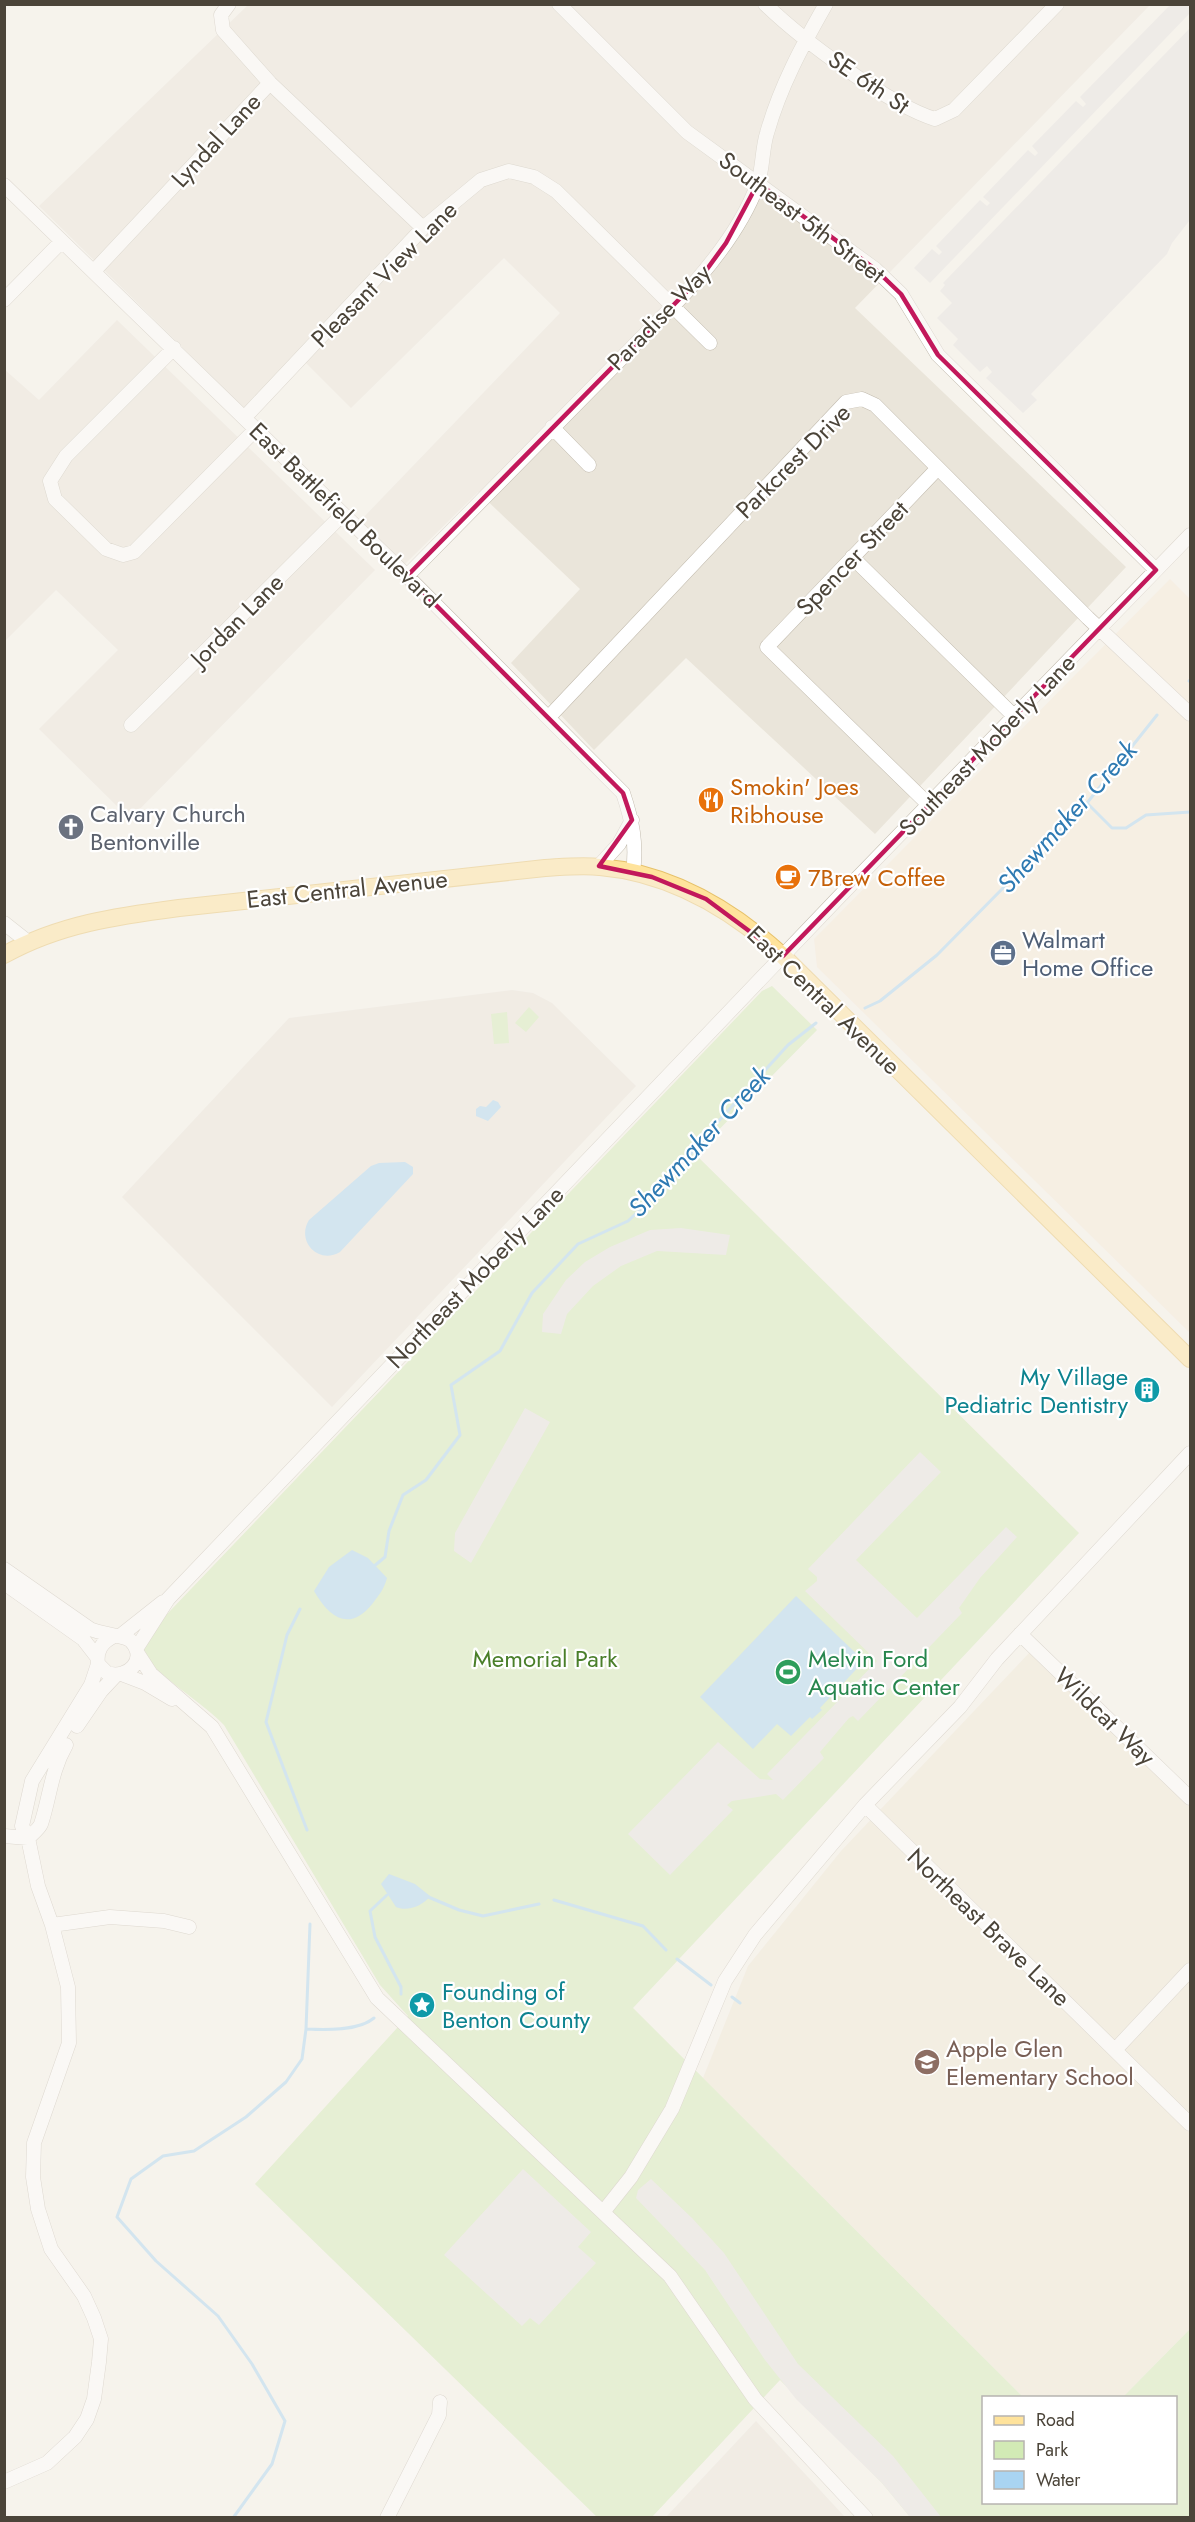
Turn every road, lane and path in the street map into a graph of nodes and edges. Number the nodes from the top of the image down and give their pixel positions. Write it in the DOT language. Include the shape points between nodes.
graph roads {
  1 [pos="229,4"];
  2 [pos="559,4"];
  3 [pos="765,4"];
  4 [pos="826,4"];
  5 [pos="1057,4"];
  6 [pos="806,39"];
  7 [pos="270,82"];
  8 [pos="758,183"];
  9 [pos="4,185"];
  10 [pos="423,228"];
  11 [pos="61,242"];
  12 [pos="94,271"];
  13 [pos="4,300"];
  14 [pos="672,307"];
  15 [pos="710,343"];
  16 [pos="174,348"];
  17 [pos="244,417"];
  18 [pos="552,427"];
  19 [pos="256,429"];
  20 [pos="589,465"];
  21 [pos="937,469"];
  22 [pos="342,515"];
  23 [pos="1191,535"];
  24 [pos="852,557"];
  25 [pos="1156,570"];
  26 [pos="407,576"];
  27 [pos="1100,630"];
  28 [pos="1191,714"];
  29 [pos="549,717"];
  30 [pos="1015,717"];
  31 [pos="131,725"];
  32 [pos="929,805"];
  33 [pos="632,820"];
  34 [pos="599,866"];
  35 [pos="633,872"];
  36 [pos="4,923"];
  37 [pos="28,942"];
  38 [pos="4,955"];
  39 [pos="783,956"];
  40 [pos="1191,1359"];
  41 [pos="1191,1453"];
  42 [pos="4,1569"];
  43 [pos="4,1583"];
  44 [pos="168,1599"];
  45 [pos="1020,1634"];
  46 [pos="117,1636"];
  47 [pos="137,1652"];
  48 [pos="98,1660"];
  49 [pos="120,1675"];
  50 [pos="187,1706"];
  51 [pos="1191,1798"];
  52 [pos="865,1805"];
  53 [pos="4,1836"];
  54 [pos="28,1838"];
  55 [pos="52,1925"];
  56 [pos="189,1927"];
  57 [pos="1191,1970"];
  58 [pos="1115,2050"];
  59 [pos="1191,2124"];
  60 [pos="604,2211"];
  61 [pos="440,2402"];
  62 [pos="4,2482"];
  63 [pos="387,2517"];
  64 [pos="866,2517"];
  1 -- 7 [label="street, Lyndal Lane" via="221,15 222,30"];
  2 -- 8 [label="street, Southeast 5th Street" via="687,132"];
  3 -- 6 [label="street, SE 6th St"];
  4 -- 6 [label="street, Paradise Way"];
  5 -- 6 [label="street, SE 6th St" via="954,110 935,119 914,113"];
  6 -- 8 [label="street, Paradise Way" via="786,77 766,135"];
  7 -- 10 [label="street"];
  7 -- 12 [label="street, Lyndal Lane"];
  8 -- 14 [label="street, Paradise Way" via="726,243"];
  8 -- 25 [label="street, Southeast 5th Street" via="875,269 901,294 938,355"];
  9 -- 11 [label="street, East Battlefield Boulevard"];
  10 -- 14 [label="street, Pleasant View Lane" via="481,180 508,171 534,177 556,191"];
  10 -- 17 [label="street, Pleasant View Lane"];
  11 -- 12 [label="street, East Battlefield Boulevard"];
  11 -- 13 [label="street"];
  12 -- 16 [label="street, East Battlefield Boulevard"];
  14 -- 15 [label="street, Pleasant View Lane"];
  14 -- 18 [label="street, Paradise Way"];
  16 -- 17 [label="street, East Battlefield Boulevard"];
  16 -- 19 [label="street" via="66,456 50,481 55,499 106,549 123,555 134,552"];
  17 -- 19 [label="street, East Battlefield Boulevard"];
  18 -- 20 [label="street"];
  18 -- 26 [label="street, Paradise Way"];
  19 -- 22 [label="street, East Battlefield Boulevard"];
  21 -- 24 [label="street, Spencer Street"];
  21 -- 27 [label="street, Parkcrest Drive"];
  21 -- 29 [label="street, Parkcrest Drive" via="875,405 862,399 846,402"];
  22 -- 26 [label="street, East Battlefield Boulevard"];
  22 -- 31 [label="street, Jordan Lane"];
  23 -- 25 [label="street, Southeast Moberly Lane"];
  24 -- 30 [label="street"];
  24 -- 32 [label="street, Spencer Street" via="767,647"];
  25 -- 27 [label="street, Southeast Moberly Lane"];
  26 -- 29 [label="street, East Battlefield Boulevard"];
  27 -- 28 [label="street"];
  27 -- 30 [label="street, Southeast Moberly Lane"];
  29 -- 33 [label="street, East Battlefield Boulevard" via="623,793"];
  30 -- 32 [label="street, Southeast Moberly Lane"];
  32 -- 39 [label="street, Southeast Moberly Lane"];
  33 -- 34 [label="street" via="619,844"];
  33 -- 35 [label="street, East Battlefield Boulevard" via="636,849"];
  34 -- 35 [label="main road, East Central Avenue"];
  34 -- 37 [label="main road, East Central Avenue" via="545,868 159,910 59,930"];
  35 -- 39 [label="main road, East Central Avenue" via="682,887 717,905"];
  36 -- 37 [label="street"];
  37 -- 38 [label="main road, East Central Avenue"];
  39 -- 40 [label="main road, East Central Avenue"];
  39 -- 44 [label="street, Northeast Moberly Lane"];
  41 -- 45 [label="street"];
  42 -- 46 [label="street" via="90,1629 104,1636"];
  43 -- 48 [label="street" via="83,1639"];
  44 -- 46 [label="street, Northeast Moberly Lane"];
  44 -- 47 [label="street, Northeast Moberly Lane"];
  45 -- 51 [label="street, Wildcat Way"];
  45 -- 52 [label="street" via="960,1707"];
  46 -- 47 [label="street" via="130,1640"];
  46 -- 48 [label="street" via="101,1646"];
  47 -- 49 [label="street" via="135,1666"];
  47 -- 50 [label="street" via="143,1665"];
  48 -- 49 [label="street" via="107,1673"];
  48 -- 54 [label="street" via="97,1672 86,1694 32,1781 22,1826"];
  49 -- 50 [label="street" via="145,1683"];
  49 -- 54 [label="street" via="84,1715 58,1759 40,1826"];
  50 -- 60 [label="street" via="212,1727 377,1998"];
  52 -- 58 [label="street, Northeast Brave Lane"];
  52 -- 60 [label="street" via="755,1935 725,1981 672,2109 631,2177"];
  53 -- 54 [label="street"];
  54 -- 55 [label="street" via="38,1886"];
  55 -- 56 [label="street" via="110,1917"];
  55 -- 62 [label="street" via="68,1987 69,2043 34,2143 33,2177 51,2249 84,2296 101,2339 94,2399 75,2437 47,2463"];
  57 -- 58 [label="street"];
  58 -- 59 [label="street, Northeast Brave Lane"];
  60 -- 64 [label="street" via="670,2276 755,2399"];
  61 -- 63 [label="street" via="439,2415"];
}
